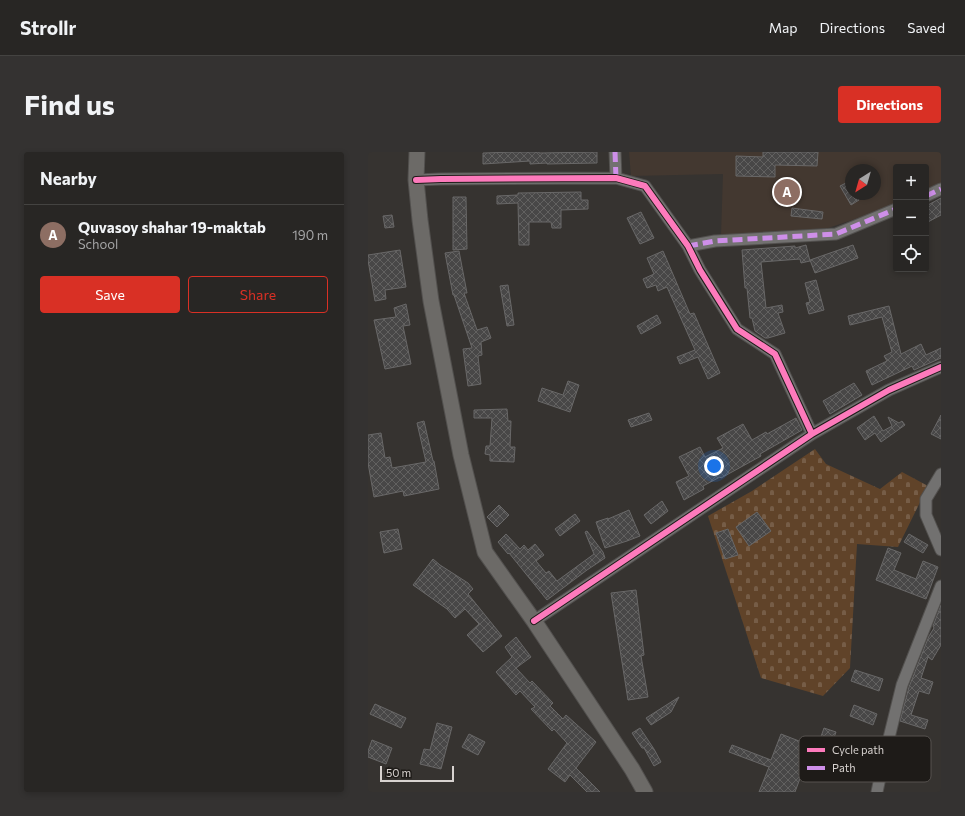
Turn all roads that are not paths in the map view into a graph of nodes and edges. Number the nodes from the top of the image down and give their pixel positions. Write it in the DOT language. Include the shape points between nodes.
graph roads {
  1 [pos="416,152"];
  2 [pos="615,152"];
  3 [pos="616,178"];
  4 [pos="416,180"];
  5 [pos="941,189"];
  6 [pos="929,195"];
  7 [pos="893,210"];
  8 [pos="688,246"];
  9 [pos="941,367"];
  10 [pos="812,434"];
  11 [pos="941,474"];
  12 [pos="941,550"];
  13 [pos="941,586"];
  14 [pos="534,621"];
  15 [pos="889,736"];
  16 [pos="632,769"];
  17 [pos="879,782"];
  18 [pos="645,792"];
  19 [pos="649,792"];
  20 [pos="877,792"];
  1 -- 4 [label="main road"];
  2 -- 3 [label="street"];
  3 -- 4 [label="street"];
  3 -- 8 [label="street" via="645,186"];
  4 -- 14 [label="main road" via="431,301 450,406 485,552"];
  5 -- 6 [label="street"];
  7 -- 8 [label="street" via="836,234"];
  8 -- 10 [label="street" via="737,329 775,354"];
  9 -- 10 [label="street" via="889,390"];
  10 -- 14 [label="street"];
  11 -- 12 [label="street" via="926,499 926,515"];
  13 -- 15 [label="street" via="902,685"];
  14 -- 16 [label="main road"];
  16 -- 18 [label="main road"];
  16 -- 19 [label="street"];
  17 -- 20 [label="street"];
}
